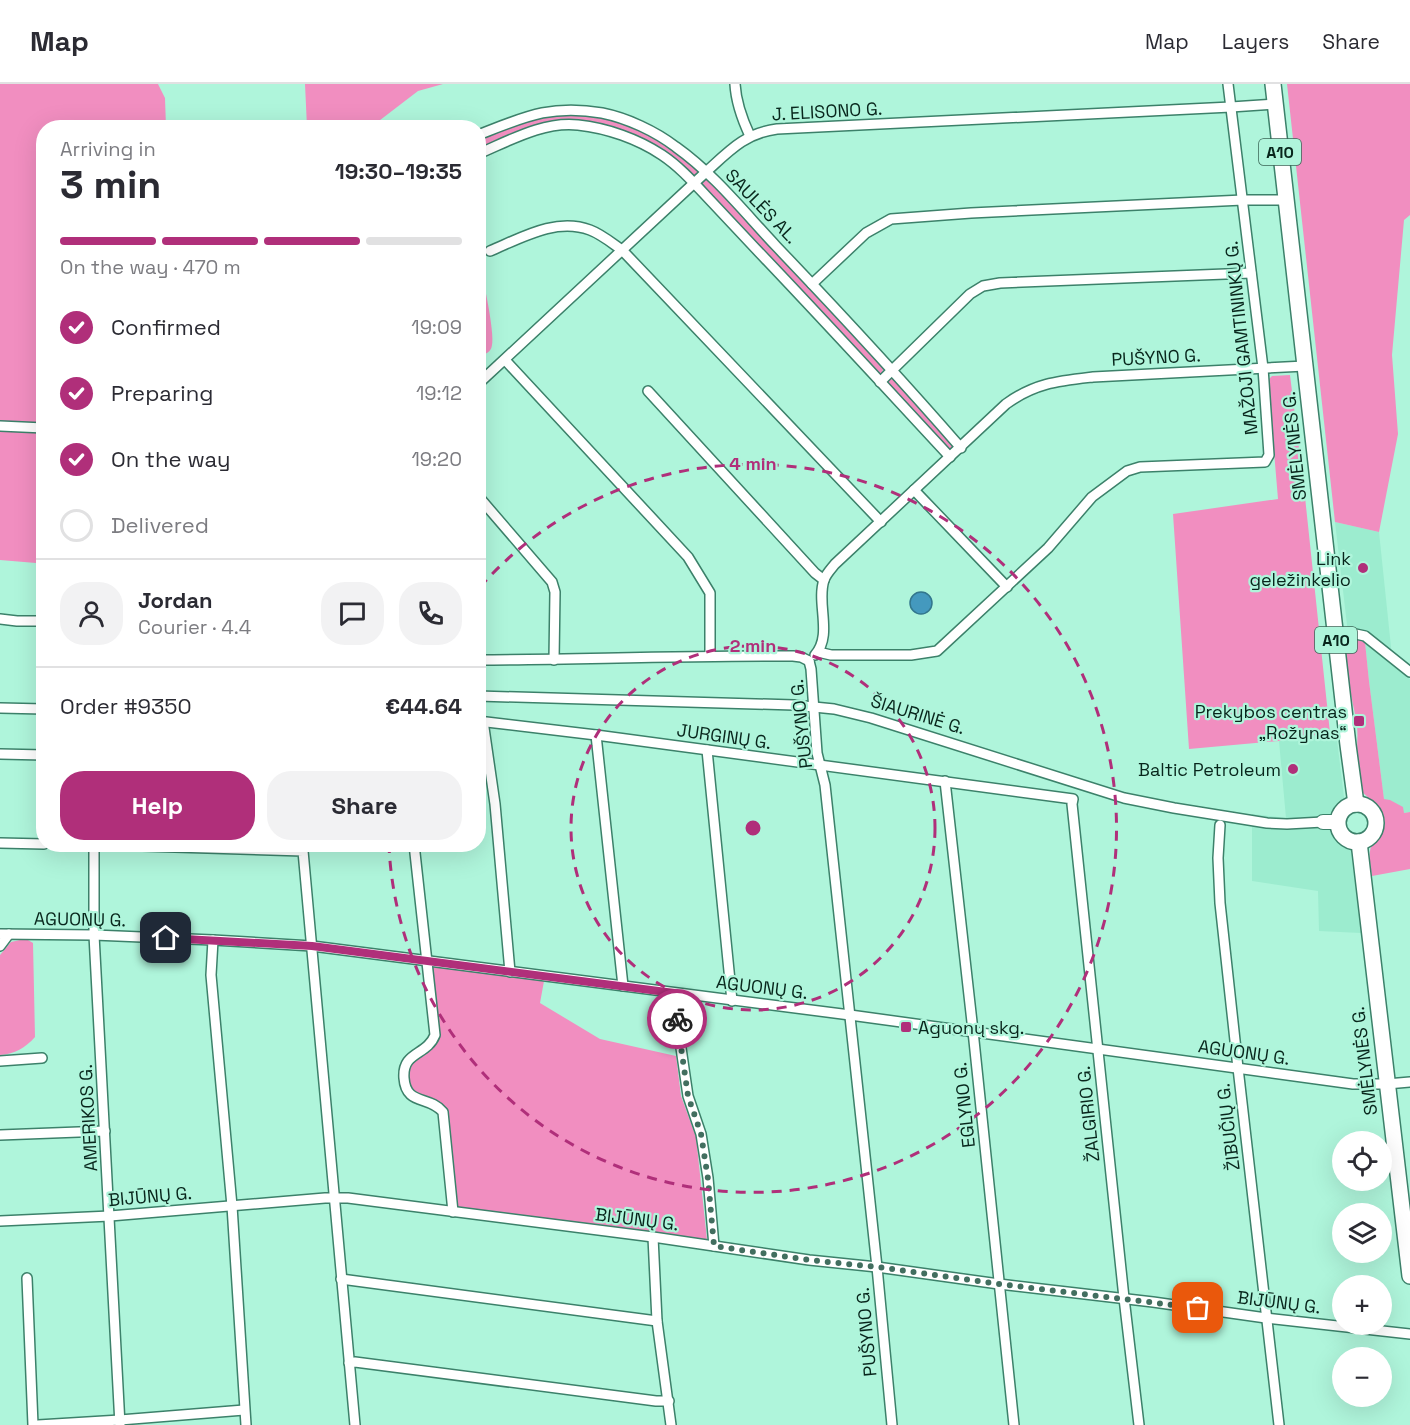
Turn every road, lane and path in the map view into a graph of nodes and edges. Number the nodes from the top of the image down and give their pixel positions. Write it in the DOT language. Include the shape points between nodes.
graph roads {
  1 [pos="735,84"];
  2 [pos="1228,84"];
  3 [pos="1273,84"];
  4 [pos="1275,104"];
  5 [pos="1232,107"];
  6 [pos="486,132"];
  7 [pos="750,136"];
  8 [pos="486,151"];
  9 [pos="706,172"];
  10 [pos="694,183"];
  11 [pos="1243,200"];
  12 [pos="1285,200"];
  13 [pos="622,250"];
  14 [pos="490,251"];
  15 [pos="1251,273"];
  16 [pos="812,284"];
  17 [pos="505,360"];
  18 [pos="1305,366"];
  19 [pos="1263,368"];
  20 [pos="892,370"];
  21 [pos="486,377"];
  22 [pos="880,382"];
  23 [pos="648,391"];
  24 [pos="0,426"];
  25 [pos="36,428"];
  26 [pos="961,448"];
  27 [pos="950,457"];
  28 [pos="914,490"];
  29 [pos="486,505"];
  30 [pos="881,522"];
  31 [pos="824,580"];
  32 [pos="1006,587"];
  33 [pos="0,619"];
  34 [pos="36,621"];
  35 [pos="1335,634"];
  36 [pos="818,652"];
  37 [pos="710,656"];
  38 [pos="486,660"];
  39 [pos="554,660"];
  40 [pos="809,660"];
  41 [pos="1410,672"];
  42 [pos="486,696"];
  43 [pos="814,706"];
  44 [pos="0,708"];
  45 [pos="36,709"];
  46 [pos="486,722"];
  47 [pos="596,735"];
  48 [pos="707,750"];
  49 [pos="486,751"];
  50 [pos="0,754"];
  51 [pos="36,755"];
  52 [pos="820,766"];
  53 [pos="945,781"];
  54 [pos="1073,799"];
  55 [pos="1356,804"];
  56 [pos="1331,822"];
  57 [pos="1220,825"];
  58 [pos="1359,842"];
  59 [pos="0,843"];
  60 [pos="36,844"];
  61 [pos="94,852"];
  62 [pos="303,852"];
  63 [pos="415,852"];
  64 [pos="5,934"];
  65 [pos="94,935"];
  66 [pos="213,940"];
  67 [pos="0,946"];
  68 [pos="312,946"];
  69 [pos="426,961"];
  70 [pos="510,972"];
  71 [pos="623,986"];
  72 [pos="674,993"];
  73 [pos="732,1000"];
  74 [pos="849,1015"];
  75 [pos="973,1031"];
  76 [pos="1098,1049"];
  77 [pos="42,1058"];
  78 [pos="0,1061"];
  79 [pos="1238,1068"];
  80 [pos="1410,1082"];
  81 [pos="1387,1084"];
  82 [pos="105,1131"];
  83 [pos="0,1135"];
  84 [pos="335,1198"];
  85 [pos="232,1206"];
  86 [pos="453,1212"];
  87 [pos="110,1216"];
  88 [pos="0,1221"];
  89 [pos="653,1237"];
  90 [pos="714,1246"];
  91 [pos="877,1267"];
  92 [pos="1410,1276"];
  93 [pos="27,1278"];
  94 [pos="341,1279"];
  95 [pos="999,1284"];
  96 [pos="1124,1298"];
  97 [pos="1266,1318"];
  98 [pos="657,1321"];
  99 [pos="1410,1334"];
  100 [pos="349,1363"];
  101 [pos="669,1401"];
  102 [pos="244,1410"];
  103 [pos="120,1423"];
  104 [pos="33,1425"];
  105 [pos="38,1425"];
  106 [pos="246,1425"];
  107 [pos="355,1425"];
  108 [pos="671,1425"];
  109 [pos="891,1425"];
  110 [pos="1014,1425"];
  111 [pos="1139,1425"];
  112 [pos="1279,1425"];
  1 -- 7 [label="street" via="739,111"];
  2 -- 5 [label="street, MAŽOJI GAMTININKŲ G."];
  3 -- 4 [label="highway, SMĖLYNĖS G. / A10"];
  4 -- 5 [label="street, J. ELISONO G."];
  4 -- 12 [label="highway, SMĖLYNĖS G. / A10"];
  5 -- 7 [label="street, J. ELISONO G." via="777,129"];
  5 -- 11 [label="street, MAŽOJI GAMTININKŲ G."];
  6 -- 9 [label="street, SAULĖS AL." via="554,110 604,113 652,132"];
  7 -- 9 [label="street, J. ELISONO G."];
  8 -- 10 [label="street, SAULĖS AL." via="529,133 576,124 640,142 674,164"];
  9 -- 10 [label="street, J. ELISONO G."];
  9 -- 16 [label="street, SAULĖS AL."];
  10 -- 13 [label="street, J. ELISONO G."];
  10 -- 22 [label="street, SAULĖS AL."];
  11 -- 12 [label="street"];
  11 -- 15 [label="street, MAŽOJI GAMTININKŲ G."];
  11 -- 16 [label="street" via="891,219 866,233"];
  12 -- 18 [label="highway, SMĖLYNĖS G. / A10"];
  13 -- 14 [label="street" via="596,232 566,226 547,228"];
  13 -- 17 [label="street, J. ELISONO G."];
  13 -- 30 [label="street"];
  15 -- 19 [label="street, MAŽOJI GAMTININKŲ G."];
  15 -- 20 [label="street" via="983,286"];
  16 -- 20 [label="street, SAULĖS AL."];
  17 -- 21 [label="street, J. ELISONO G."];
  17 -- 37 [label="street" via="688,557 710,593"];
  18 -- 19 [label="street, PUŠYNO G."];
  18 -- 35 [label="highway, SMĖLYNĖS G. / A10"];
  19 -- 26 [label="street, PUŠYNO G." via="1093,377 1047,384 1006,404"];
  19 -- 32 [label="street, MAŽOJI GAMTININKŲ G." via="1269,455 1265,462 1140,467 1126,471 1092,497 1048,548"];
  20 -- 22 [label="street"];
  20 -- 26 [label="street, SAULĖS AL."];
  22 -- 27 [label="street, SAULĖS AL."];
  23 -- 31 [label="street"];
  24 -- 25 [label="street"];
  26 -- 27 [label="street, PUŠYNO G."];
  27 -- 28 [label="street, PUŠYNO G."];
  28 -- 30 [label="street, PUŠYNO G."];
  28 -- 32 [label="street"];
  29 -- 39 [label="street" via="552,582"];
  30 -- 31 [label="street, PUŠYNO G." via="835,564"];
  31 -- 36 [label="street" via="824,630"];
  32 -- 36 [label="street, MAŽOJI GAMTININKŲ G." via="937,651 910,655"];
  33 -- 34 [label="street"];
  35 -- 41 [label="street" via="1365,636"];
  35 -- 55 [label="highway, SMĖLYNĖS G. / A10"];
  36 -- 40 [label="street, PUŠYNO G."];
  37 -- 39 [label="street"];
  37 -- 40 [label="street" via="793,656"];
  38 -- 39 [label="street"];
  40 -- 43 [label="street, PUŠYNO G."];
  42 -- 43 [label="street, ŠIAURINĖ G."];
  43 -- 52 [label="street, PUŠYNO G."];
  43 -- 56 [label="street, ŠIAURINĖ G." via="862,715 1147,804 1267,823"];
  44 -- 45 [label="street"];
  46 -- 47 [label="street, JURGINŲ G."];
  47 -- 48 [label="street, JURGINŲ G."];
  47 -- 71 [label="street"];
  48 -- 52 [label="street, JURGINŲ G."];
  48 -- 73 [label="street"];
  49 -- 70 [label="street" via="495,804"];
  50 -- 51 [label="street"];
  52 -- 53 [label="street, JURGINŲ G."];
  52 -- 74 [label="street, PUŠYNO G."];
  53 -- 54 [label="street, JURGINŲ G."];
  53 -- 75 [label="street, EGLYNO G."];
  54 -- 76 [label="street, ŽALGIRIO G."];
  55 -- 56 [label="highway"];
  55 -- 58 [label="highway" via="1372,811 1377,823 1371,836"];
  56 -- 58 [label="highway" via="1344,837"];
  57 -- 79 [label="street, ŽIBUČIŲ G." via="1220,903"];
  58 -- 81 [label="highway, SMĖLYNĖS G."];
  59 -- 60 [label="street"];
  61 -- 65 [label="street, AMERIKOS G."];
  62 -- 68 [label="street"];
  63 -- 69 [label="street"];
  64 -- 65 [label="street, AGUONŲ G."];
  64 -- 67 [label="street"];
  65 -- 66 [label="street, AGUONŲ G."];
  65 -- 82 [label="street, AMERIKOS G."];
  66 -- 68 [label="street, AGUONŲ G."];
  66 -- 85 [label="street" via="211,975"];
  68 -- 69 [label="street, AGUONŲ G."];
  68 -- 84 [label="street"];
  69 -- 70 [label="street, AGUONŲ G."];
  69 -- 86 [label="street" via="435,1035 432,1042 406,1062 404,1078 409,1094 433,1103 443,1112"];
  70 -- 71 [label="street, AGUONŲ G."];
  71 -- 72 [label="street, AGUONŲ G."];
  72 -- 73 [label="street, AGUONŲ G."];
  72 -- 90 [label="street" via="688,1096 701,1134"];
  73 -- 74 [label="street, AGUONŲ G."];
  74 -- 75 [label="street, AGUONŲ G."];
  74 -- 91 [label="street, PUŠYNO G."];
  75 -- 76 [label="street, AGUONŲ G."];
  75 -- 95 [label="street, EGLYNO G."];
  76 -- 79 [label="street, AGUONŲ G."];
  76 -- 96 [label="street, ŽALGIRIO G."];
  77 -- 78 [label="street"];
  79 -- 81 [label="street, AGUONŲ G." via="1353,1084"];
  79 -- 97 [label="street, ŽIBUČIŲ G."];
  80 -- 81 [label="street, AGUONŲ G."];
  81 -- 92 [label="highway, SMĖLYNĖS G."];
  82 -- 83 [label="street"];
  82 -- 87 [label="street, AMERIKOS G."];
  84 -- 85 [label="street, BIJŪNŲ G."];
  84 -- 86 [label="street, BIJŪNŲ G."];
  84 -- 94 [label="street"];
  85 -- 87 [label="street, BIJŪNŲ G."];
  85 -- 102 [label="street"];
  86 -- 89 [label="street, BIJŪNŲ G."];
  87 -- 88 [label="street, BIJŪNŲ G."];
  87 -- 103 [label="street, AMERIKOS G."];
  89 -- 90 [label="street, BIJŪNŲ G."];
  89 -- 98 [label="street"];
  90 -- 91 [label="street, BIJŪNŲ G."];
  91 -- 95 [label="street, BIJŪNŲ G."];
  91 -- 109 [label="street, PUŠYNO G."];
  93 -- 104 [label="street"];
  94 -- 98 [label="street"];
  94 -- 100 [label="street"];
  95 -- 96 [label="street, BIJŪNŲ G."];
  95 -- 110 [label="street, EGLYNO G."];
  96 -- 97 [label="street, BIJŪNŲ G."];
  96 -- 111 [label="street, ŽALGIRIO G."];
  97 -- 99 [label="street, BIJŪNŲ G."];
  97 -- 112 [label="street, ŽIBUČIŲ G."];
  98 -- 101 [label="street"];
  100 -- 101 [label="street"];
  100 -- 107 [label="street"];
  101 -- 108 [label="street"];
  102 -- 103 [label="street"];
  102 -- 106 [label="street"];
  103 -- 105 [label="street"];
}
